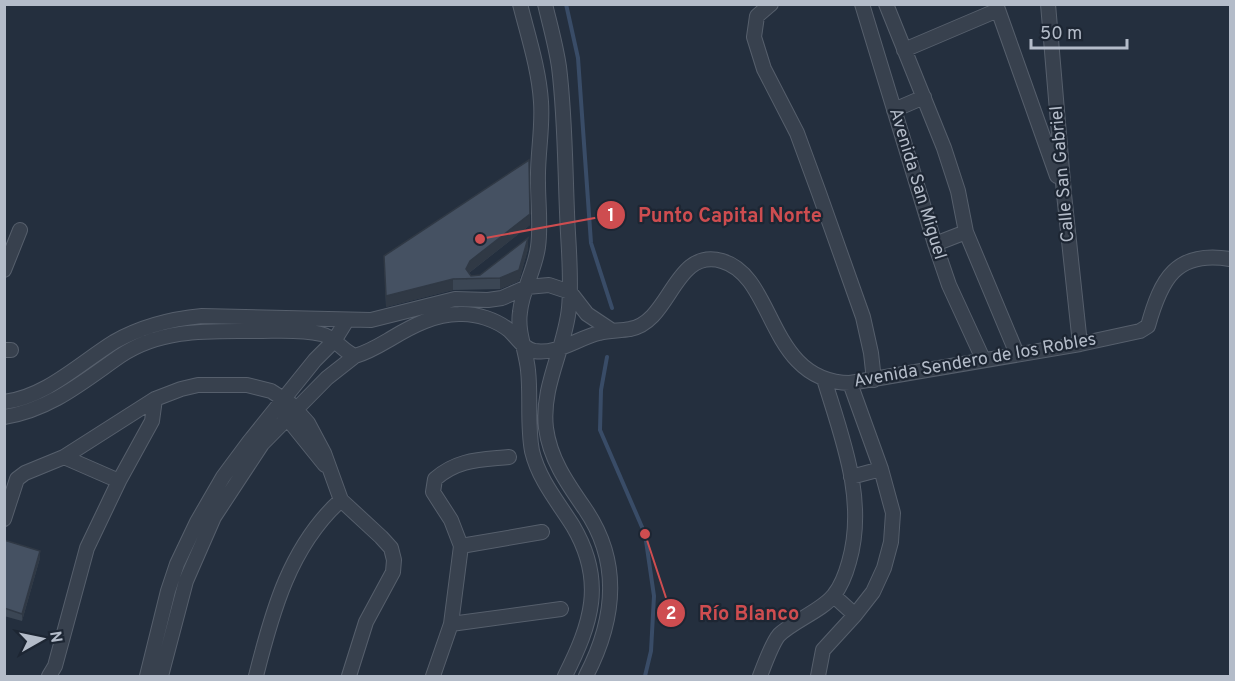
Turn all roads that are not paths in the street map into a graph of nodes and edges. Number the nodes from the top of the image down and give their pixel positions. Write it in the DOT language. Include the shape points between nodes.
graph roads {
  1 [pos="520,4"];
  2 [pos="545,4"];
  3 [pos="771,4"];
  4 [pos="862,4"];
  5 [pos="886,4"];
  6 [pos="1048,4"];
  7 [pos="997,7"];
  8 [pos="904,50"];
  9 [pos="924,97"];
  10 [pos="894,110"];
  11 [pos="1064,194"];
  12 [pos="20,230"];
  13 [pos="539,230"];
  14 [pos="966,231"];
  15 [pos="521,244"];
  16 [pos="935,244"];
  17 [pos="1230,259"];
  18 [pos="5,266"];
  19 [pos="528,287"];
  20 [pos="570,292"];
  21 [pos="347,320"];
  22 [pos="371,320"];
  23 [pos="611,330"];
  24 [pos="304,332"];
  25 [pos="334,341"];
  26 [pos="1080,344"];
  27 [pos="376,347"];
  28 [pos="524,347"];
  29 [pos="560,348"];
  30 [pos="1017,354"];
  31 [pos="355,356"];
  32 [pos="983,359"];
  33 [pos="315,360"];
  34 [pos="327,378"];
  35 [pos="824,379"];
  36 [pos="874,380"];
  37 [pos="850,383"];
  38 [pos="155,399"];
  39 [pos="4,402"];
  40 [pos="281,404"];
  41 [pos="293,414"];
  42 [pos="4,417"];
  43 [pos="64,457"];
  44 [pos="509,457"];
  45 [pos="881,469"];
  46 [pos="851,477"];
  47 [pos="118,481"];
  48 [pos="341,500"];
  49 [pos="4,519"];
  50 [pos="542,532"];
  51 [pos="461,546"];
  52 [pos="834,596"];
  53 [pos="561,609"];
  54 [pos="855,615"];
  55 [pos="451,624"];
  56 [pos="48,676"];
  57 [pos="147,676"];
  58 [pos="161,676"];
  59 [pos="256,676"];
  60 [pos="349,676"];
  61 [pos="433,676"];
  62 [pos="565,676"];
  63 [pos="586,676"];
  64 [pos="760,676"];
  65 [pos="818,676"];
  1 -- 13 [label="street" via="541,101"];
  2 -- 20 [label="street" via="559,64 563,104"];
  3 -- 36 [label="street" via="757,16 754,37 764,69 797,133 863,318"];
  4 -- 10 [label="street, Avenida San Miguel"];
  5 -- 8 [label="street, Avenida San Miguel"];
  6 -- 11 [label="street, Calle San Gabriel"];
  7 -- 8 [label="street"];
  7 -- 11 [label="street"];
  8 -- 9 [label="street, Avenida San Miguel"];
  9 -- 10 [label="street"];
  9 -- 14 [label="street, Avenida San Miguel" via="958,191"];
  10 -- 16 [label="street, Avenida San Miguel"];
  11 -- 26 [label="street, Calle San Gabriel"];
  12 -- 18 [label="street"];
  13 -- 15 [label="street"];
  13 -- 19 [label="street"];
  14 -- 16 [label="street"];
  14 -- 30 [label="street, Avenida San Miguel"];
  16 -- 32 [label="street, Avenida San Miguel"];
  17 -- 26 [label="street, Avenida Sendero de los Robles" via="1193,258 1172,271 1162,285 1148,326"];
  19 -- 20 [label="street" via="549,285"];
  19 -- 22 [label="street" via="496,299 454,299"];
  19 -- 28 [label="street" via="522,298 519,323"];
  20 -- 23 [label="street" via="587,314"];
  20 -- 29 [label="street"];
  21 -- 22 [label="street"];
  21 -- 25 [label="street"];
  21 -- 39 [label="street" via="202,316 156,323 114,342 33,394"];
  22 -- 27 [label="street" via="378,335"];
  23 -- 29 [label="street, Avenida Sendero de los Robles"];
  23 -- 35 [label="street, Avenida Sendero de los Robles" via="631,329 653,317 693,265 706,260 724,261 746,277 798,362"];
  24 -- 25 [label="street" via="325,334"];
  24 -- 33 [label="street" via="313,344"];
  24 -- 42 [label="street" via="199,331 160,338 122,355 60,398"];
  25 -- 31 [label="street"];
  25 -- 33 [label="street"];
  26 -- 30 [label="street, Avenida Sendero de los Robles"];
  27 -- 28 [label="street" via="428,320 459,314 495,322"];
  27 -- 31 [label="street"];
  28 -- 29 [label="street, Avenida Sendero de los Robles" via="542,352"];
  28 -- 62 [label="street" via="528,411 538,473 583,546 592,584 588,626"];
  29 -- 63 [label="street" via="550,377 546,427 553,456 567,484 600,535 609,564 612,597 606,630"];
  30 -- 32 [label="street, Avenida Sendero de los Robles"];
  31 -- 34 [label="street"];
  32 -- 36 [label="street, Avenida Sendero de los Robles"];
  33 -- 34 [label="street"];
  33 -- 40 [label="street"];
  34 -- 41 [label="street"];
  35 -- 37 [label="street, Avenida Sendero de los Robles"];
  35 -- 46 [label="street"];
  36 -- 37 [label="street, Avenida Sendero de los Robles"];
  37 -- 45 [label="street"];
  38 -- 40 [label="street" via="198,385 231,384 263,388"];
  38 -- 43 [label="street"];
  38 -- 47 [label="street" via="152,421"];
  40 -- 41 [label="street"];
  40 -- 57 [label="street" via="223,477 197,522 168,591"];
  41 -- 48 [label="street" via="308,446 330,470"];
  41 -- 58 [label="street" via="262,444 214,517 186,581"];
  43 -- 47 [label="street"];
  43 -- 49 [label="street" via="17,479"];
  44 -- 51 [label="street" via="454,465 435,479 433,492 451,520"];
  45 -- 46 [label="street"];
  45 -- 54 [label="street" via="893,513 891,542 873,592"];
  46 -- 52 [label="street" via="855,542"];
  47 -- 56 [label="street" via="87,548 55,666"];
  48 -- 59 [label="street" via="322,517 299,552 275,605"];
  48 -- 60 [label="street" via="391,548 394,560 393,572 366,622"];
  50 -- 51 [label="street"];
  51 -- 55 [label="street"];
  52 -- 54 [label="street"];
  52 -- 64 [label="street" via="778,636"];
  53 -- 55 [label="street"];
  54 -- 65 [label="street" via="823,650"];
  55 -- 61 [label="street"];
}
